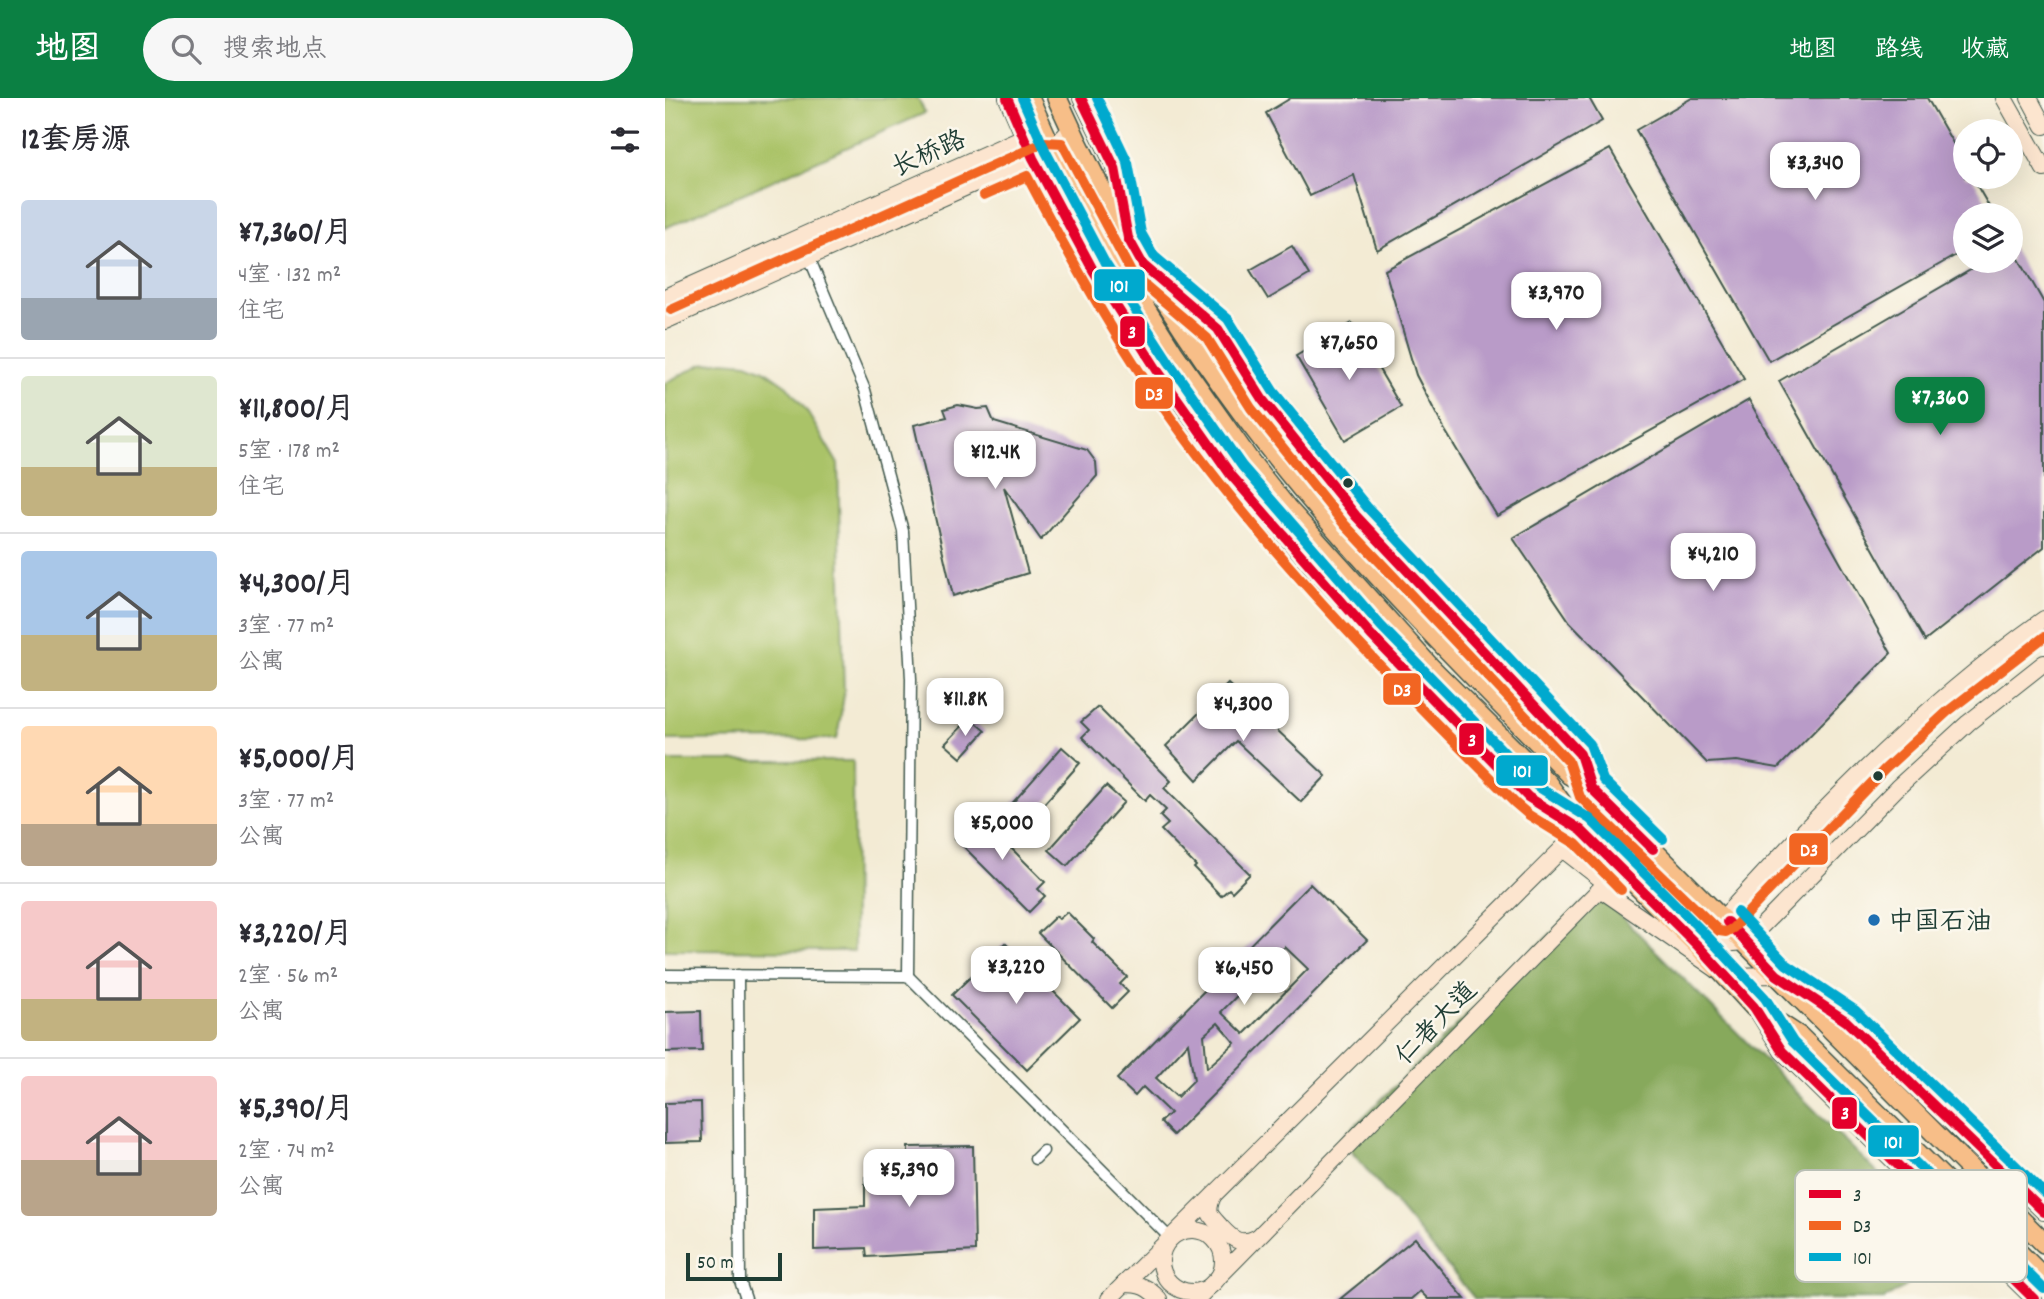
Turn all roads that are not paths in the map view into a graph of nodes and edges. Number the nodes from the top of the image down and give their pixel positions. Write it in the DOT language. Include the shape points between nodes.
graph roads {
  1 [pos="1007,98"];
  2 [pos="1029,98"];
  3 [pos="1057,98"];
  4 [pos="1081,98"];
  5 [pos="2004,98"];
  6 [pos="2029,98"];
  7 [pos="2044,126"];
  8 [pos="1042,128"];
  9 [pos="1070,129"];
  10 [pos="1023,137"];
  11 [pos="1052,149"];
  12 [pos="1033,158"];
  13 [pos="2044,169"];
  14 [pos="800,236"];
  15 [pos="1128,238"];
  16 [pos="810,256"];
  17 [pos="1143,265"];
  18 [pos="665,297"];
  19 [pos="665,321"];
  20 [pos="2044,619"];
  21 [pos="2044,663"];
  22 [pos="1591,788"];
  23 [pos="1615,811"];
  24 [pos="1584,834"];
  25 [pos="1562,849"];
  26 [pos="1723,918"];
  27 [pos="1746,942"];
  28 [pos="1698,946"];
  29 [pos="665,975"];
  30 [pos="738,975"];
  31 [pos="1777,975"];
  32 [pos="908,976"];
  33 [pos="1726,976"];
  34 [pos="1754,1007"];
  35 [pos="1819,1018"];
  36 [pos="1800,1037"];
  37 [pos="1903,1170"];
  38 [pos="1935,1170"];
  39 [pos="1971,1170"];
  40 [pos="2000,1170"];
  41 [pos="1213,1196"];
  42 [pos="2027,1196"];
  43 [pos="2044,1212"];
  44 [pos="2027,1226"];
  45 [pos="1259,1237"];
  46 [pos="1170,1238"];
  47 [pos="2044,1243"];
  48 [pos="2027,1261"];
  49 [pos="2044,1278"];
  50 [pos="2017,1282"];
  51 [pos="1124,1284"];
  52 [pos="1211,1285"];
  53 [pos="746,1299"];
  54 [pos="1109,1299"];
  55 [pos="1159,1299"];
  56 [pos="1198,1299"];
  57 [pos="2034,1299"];
  1 -- 10 [label="street"];
  2 -- 8 [label="highway"];
  3 -- 9 [label="highway"];
  4 -- 15 [label="street" via="1115,168"];
  5 -- 13 [label="street"];
  6 -- 7 [label="street"];
  8 -- 9 [label="street, 长桥路"];
  8 -- 10 [label="street, 长桥路"];
  8 -- 11 [label="highway"];
  9 -- 11 [label="street, 长桥路"];
  9 -- 15 [label="highway"];
  10 -- 12 [label="street"];
  10 -- 14 [label="street, 长桥路"];
  11 -- 12 [label="street, 长桥路"];
  11 -- 24 [label="highway" via="1121,271 1251,463 1431,668 1547,783"];
  12 -- 16 [label="street, 长桥路"];
  12 -- 24 [label="street" via="1093,270 1231,475 1371,635 1528,797"];
  14 -- 16 [label="street"];
  14 -- 18 [label="street, 长桥路"];
  15 -- 17 [label="highway"];
  16 -- 19 [label="street, 长桥路"];
  16 -- 32 [label="street" via="865,390 903,531 911,679"];
  17 -- 22 [label="highway" via="1232,398 1303,490 1450,652 1570,775"];
  17 -- 22 [label="street" via="1217,329 1262,399 1356,516 1580,754"];
  20 -- 26 [label="street" via="1938,701 1875,759"];
  21 -- 27 [label="street" via="1896,788"];
  22 -- 23 [label="highway"];
  23 -- 24 [label="highway"];
  23 -- 26 [label="highway"];
  24 -- 25 [label="street, 仁者大道"];
  24 -- 28 [label="highway"];
  25 -- 33 [label="street"];
  25 -- 41 [label="street, 仁者大道"];
  26 -- 27 [label="highway"];
  26 -- 28 [label="street"];
  27 -- 28 [label="street"];
  27 -- 31 [label="highway"];
  28 -- 33 [label="highway"];
  29 -- 30 [label="street"];
  30 -- 32 [label="street"];
  30 -- 53 [label="street" via="740,1282"];
  31 -- 33 [label="street"];
  31 -- 35 [label="highway"];
  31 -- 40 [label="street" via="1846,1021"];
  32 -- 46 [label="street"];
  33 -- 34 [label="highway"];
  33 -- 45 [label="street, 仁者大道" via="1599,889"];
  34 -- 36 [label="highway"];
  34 -- 37 [label="street" via="1782,1051"];
  35 -- 36 [label="highway"];
  35 -- 39 [label="highway"];
  36 -- 38 [label="highway"];
  41 -- 45 [label="street" via="1210,1214 1230,1237 1240,1242"];
  41 -- 46 [label="street, 仁者大道"];
  42 -- 43 [label="street"];
  44 -- 47 [label="highway"];
  45 -- 52 [label="street, 仁者大道"];
  46 -- 51 [label="street, 仁者大道"];
  46 -- 52 [label="street" via="1161,1259 1168,1281 1185,1291"];
  46 -- 52 [label="street" via="1184,1230 1199,1230 1218,1243 1223,1265"];
  48 -- 49 [label="highway"];
  50 -- 57 [label="street"];
  51 -- 54 [label="street, 仁者大道"];
  51 -- 55 [label="street" via="1147,1287"];
  52 -- 56 [label="street, 仁者大道"];
}
